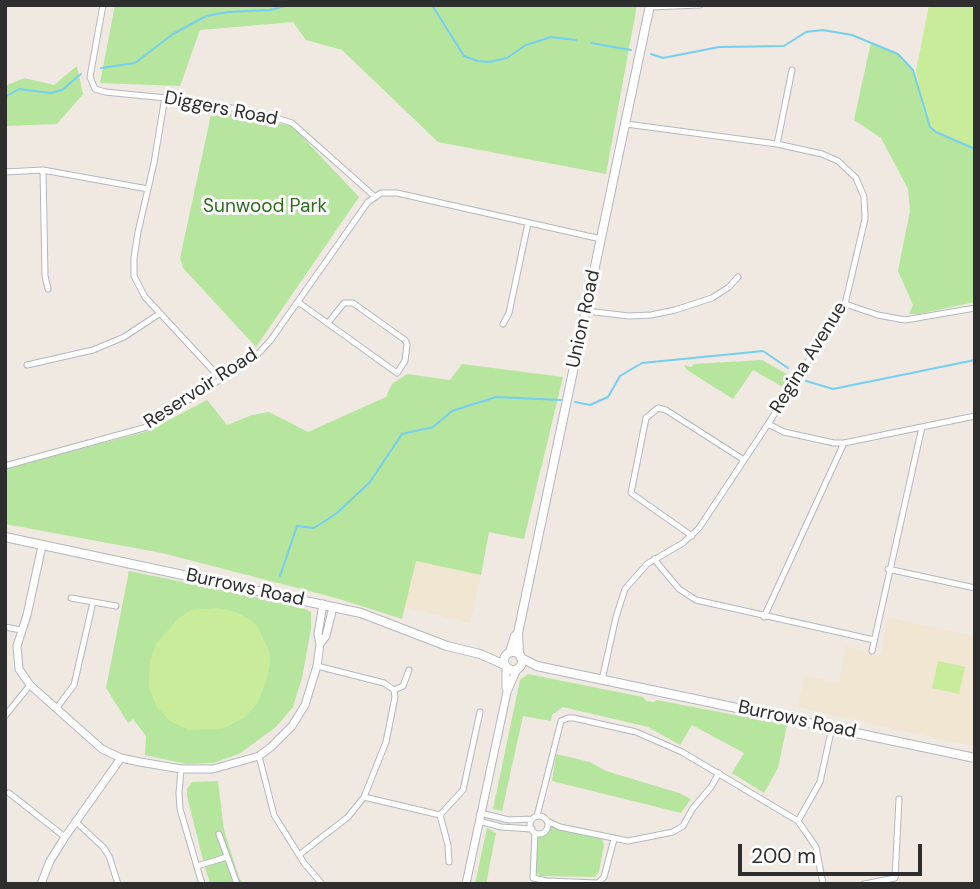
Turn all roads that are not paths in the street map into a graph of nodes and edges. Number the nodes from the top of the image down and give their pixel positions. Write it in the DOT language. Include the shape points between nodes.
graph roads {
  1 [pos="103,5"];
  2 [pos="700,5"];
  3 [pos="650,6"];
  4 [pos="792,70"];
  5 [pos="165,97"];
  6 [pos="625,124"];
  7 [pos="777,144"];
  8 [pos="43,170"];
  9 [pos="5,172"];
  10 [pos="148,189"];
  11 [pos="374,196"];
  12 [pos="528,223"];
  13 [pos="601,239"];
  14 [pos="738,277"];
  15 [pos="48,289"];
  16 [pos="298,302"];
  17 [pos="845,304"];
  18 [pos="975,308"];
  19 [pos="586,310"];
  20 [pos="159,314"];
  21 [pos="328,323"];
  22 [pos="503,324"];
  23 [pos="27,365"];
  24 [pos="220,378"];
  25 [pos="975,416"];
  26 [pos="768,425"];
  27 [pos="922,427"];
  28 [pos="844,443"];
  29 [pos="744,460"];
  30 [pos="5,466"];
  31 [pos="692,536"];
  32 [pos="5,537"];
  33 [pos="42,546"];
  34 [pos="654,559"];
  35 [pos="888,569"];
  36 [pos="975,588"];
  37 [pos="71,598"];
  38 [pos="93,602"];
  39 [pos="323,604"];
  40 [pos="117,606"];
  41 [pos="333,607"];
  42 [pos="764,617"];
  43 [pos="5,627"];
  44 [pos="21,630"];
  45 [pos="874,640"];
  46 [pos="320,644"];
  47 [pos="872,651"];
  48 [pos="480,654"];
  49 [pos="515,659"];
  50 [pos="317,666"];
  51 [pos="506,666"];
  52 [pos="408,670"];
  53 [pos="602,680"];
  54 [pos="30,685"];
  55 [pos="394,690"];
  56 [pos="506,692"];
  57 [pos="56,709"];
  58 [pos="480,712"];
  59 [pos="5,716"];
  60 [pos="832,727"];
  61 [pos="259,756"];
  62 [pos="121,758"];
  63 [pos="975,758"];
  64 [pos="181,769"];
  65 [pos="719,773"];
  66 [pos="9,793"];
  67 [pos="900,796"];
  68 [pos="364,797"];
  69 [pos="542,804"];
  70 [pos="440,815"];
  71 [pos="480,817"];
  72 [pos="534,818"];
  73 [pos="546,819"];
  74 [pos="75,821"];
  75 [pos="798,821"];
  76 [pos="560,827"];
  77 [pos="539,831"];
  78 [pos="219,834"];
  79 [pos="65,836"];
  80 [pos="614,839"];
  81 [pos="299,855"];
  82 [pos="227,857"];
  83 [pos="449,862"];
  84 [pos="197,866"];
  85 [pos="532,881"];
  86 [pos="41,884"];
  87 [pos="118,884"];
  88 [pos="202,884"];
  89 [pos="237,884"];
  90 [pos="322,884"];
  91 [pos="466,884"];
  92 [pos="822,884"];
  93 [pos="864,884"];
  1 -- 5 [label="street, Diggers Road" via="90,77 99,91"];
  2 -- 3 [label="street"];
  3 -- 6 [label="main road, Union Road"];
  4 -- 7 [label="street"];
  5 -- 10 [label="street"];
  5 -- 11 [label="street, Diggers Road" via="292,123"];
  6 -- 7 [label="street, Regina Avenue"];
  6 -- 13 [label="main road, Union Road"];
  7 -- 17 [label="street, Regina Avenue" via="822,154 838,161 856,178 864,197 865,219"];
  8 -- 9 [label="street"];
  8 -- 10 [label="street"];
  8 -- 15 [label="street"];
  10 -- 20 [label="street" via="135,246 134,276"];
  11 -- 12 [label="street" via="397,193"];
  11 -- 16 [label="street, Reservoir Road"];
  12 -- 13 [label="street"];
  12 -- 22 [label="street"];
  13 -- 19 [label="main road, Union Road"];
  14 -- 19 [label="street" via="712,298 675,310 629,316"];
  16 -- 21 [label="street"];
  16 -- 24 [label="street, Reservoir Road" via="255,357"];
  17 -- 18 [label="street" via="905,320"];
  17 -- 26 [label="street, Regina Avenue"];
  19 -- 49 [label="main road, Union Road" via="515,636"];
  20 -- 23 [label="street" via="93,351"];
  20 -- 24 [label="street"];
  21 -- 21 [label="street" via="344,303 353,303 407,344 405,361 397,373"];
  24 -- 30 [label="street, Reservoir Road" via="147,427"];
  25 -- 27 [label="street"];
  26 -- 28 [label="street"];
  26 -- 29 [label="street, Regina Avenue"];
  27 -- 28 [label="street"];
  27 -- 35 [label="street"];
  28 -- 42 [label="street"];
  29 -- 31 [label="street, Regina Avenue"];
  29 -- 31 [label="street" via="666,410 658,408 646,418 631,493"];
  31 -- 34 [label="street, Regina Avenue"];
  32 -- 33 [label="main road, Burrows Road"];
  33 -- 39 [label="main road, Burrows Road"];
  33 -- 44 [label="street"];
  34 -- 42 [label="street" via="679,589 696,600"];
  34 -- 53 [label="street, Regina Avenue" via="625,589"];
  35 -- 36 [label="street"];
  35 -- 45 [label="street"];
  37 -- 38 [label="street"];
  38 -- 40 [label="street"];
  38 -- 57 [label="street" via="74,685"];
  39 -- 41 [label="main road, Burrows Road"];
  39 -- 46 [label="street"];
  41 -- 46 [label="street"];
  41 -- 48 [label="main road, Burrows Road" via="376,617 447,646"];
  42 -- 45 [label="street"];
  43 -- 44 [label="street"];
  44 -- 54 [label="street" via="17,663"];
  45 -- 47 [label="street"];
  46 -- 50 [label="street"];
  48 -- 49 [label="main road, Burrows Road"];
  48 -- 51 [label="main road, Burrows Road"];
  49 -- 51 [label="main road"];
  49 -- 53 [label="main road, Burrows Road"];
  49 -- 56 [label="street, Union Road"];
  50 -- 55 [label="street" via="384,683"];
  50 -- 61 [label="street" via="299,716"];
  51 -- 56 [label="street, Union Road"];
  52 -- 55 [label="street" via="403,686"];
  53 -- 60 [label="main road, Burrows Road"];
  54 -- 57 [label="street"];
  54 -- 59 [label="street"];
  55 -- 68 [label="street" via="386,742"];
  56 -- 71 [label="street, Union Road"];
  57 -- 62 [label="street" via="102,749"];
  58 -- 70 [label="street" via="463,790"];
  60 -- 63 [label="main road, Burrows Road"];
  60 -- 75 [label="street" via="820,782"];
  61 -- 64 [label="street" via="213,769"];
  61 -- 81 [label="street" via="274,815"];
  62 -- 64 [label="street"];
  62 -- 74 [label="street"];
  64 -- 84 [label="street" via="180,810"];
  65 -- 69 [label="street" via="645,734 568,718 559,725"];
  65 -- 75 [label="street"];
  65 -- 80 [label="street" via="679,830 635,842"];
  66 -- 79 [label="street"];
  67 -- 93 [label="street" via="895,878"];
  68 -- 70 [label="street"];
  68 -- 81 [label="street" via="348,817"];
  69 -- 72 [label="street"];
  69 -- 73 [label="street"];
  70 -- 83 [label="street"];
  71 -- 72 [label="street"];
  71 -- 77 [label="street" via="501,827"];
  71 -- 91 [label="street, Union Road"];
  72 -- 73 [label="street"];
  72 -- 77 [label="street"];
  73 -- 76 [label="street"];
  73 -- 77 [label="street"];
  74 -- 79 [label="street"];
  74 -- 87 [label="street" via="103,847"];
  75 -- 92 [label="street" via="816,847"];
  76 -- 77 [label="street"];
  76 -- 80 [label="street"];
  77 -- 85 [label="street"];
  78 -- 82 [label="street"];
  79 -- 86 [label="street"];
  80 -- 85 [label="street" via="604,877 598,883"];
  81 -- 90 [label="street"];
  82 -- 84 [label="street"];
  82 -- 89 [label="street"];
  84 -- 88 [label="street"];
}
